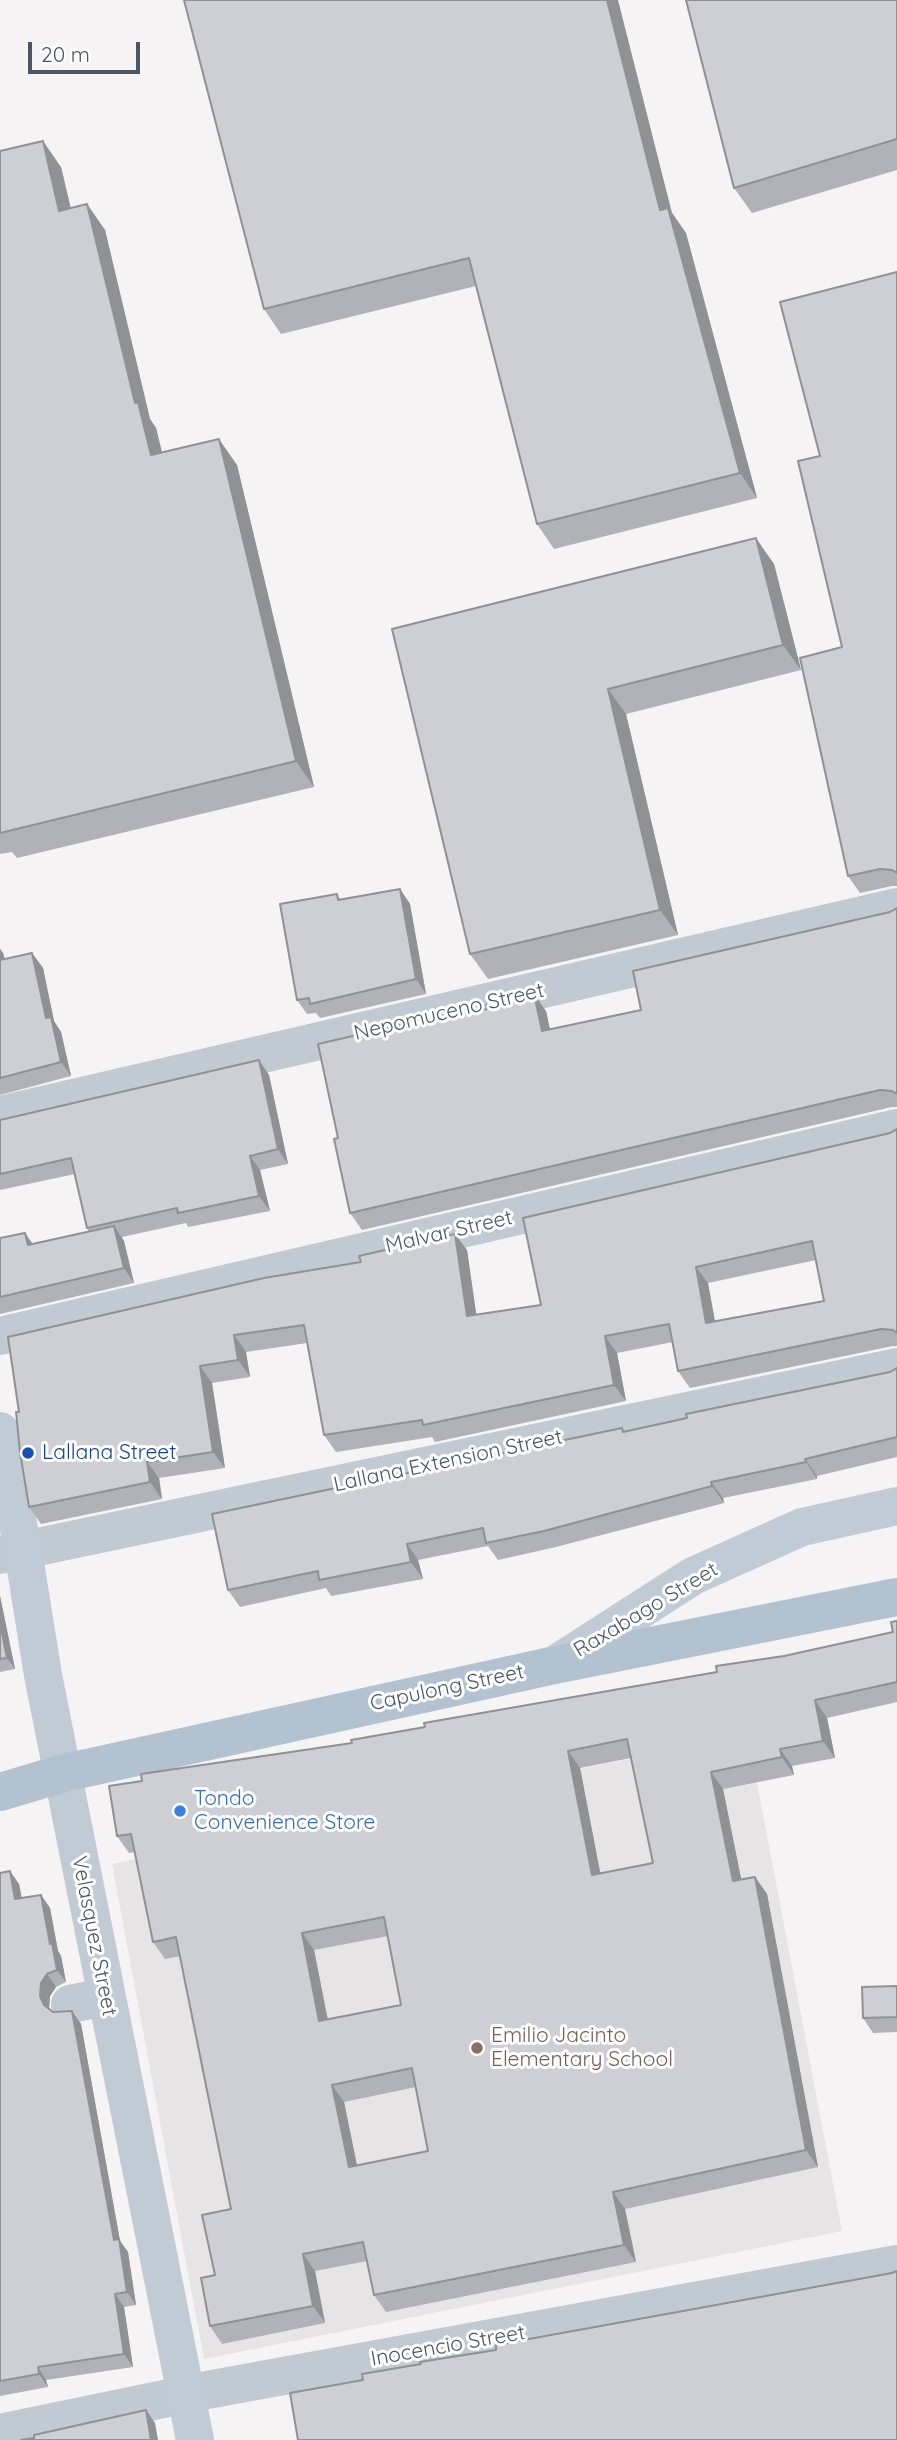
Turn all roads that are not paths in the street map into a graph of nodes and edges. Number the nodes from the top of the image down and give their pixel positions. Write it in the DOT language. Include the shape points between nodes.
graph roads {
  1 [pos="897,907"];
  2 [pos="0,1115"];
  3 [pos="897,1128"];
  4 [pos="0,1336"];
  5 [pos="897,1367"];
  6 [pos="0,1431"];
  7 [pos="897,1506"];
  8 [pos="12,1553"];
  9 [pos="897,1597"];
  10 [pos="555,1665"];
  11 [pos="64,1773"];
  12 [pos="0,1792"];
  13 [pos="897,2264"];
  14 [pos="186,2395"];
  15 [pos="0,2433"];
  16 [pos="195,2440"];
  1 -- 2 [label="street, Nepomuceno Street"];
  3 -- 4 [label="street, Malvar Street"];
  5 -- 8 [label="street, Lallana Extension Street"];
  6 -- 8 [label="street, Velasquez Street"];
  7 -- 10 [label="street, Raxabago Street" via="802,1527 694,1576"];
  8 -- 11 [label="street, Velasquez Street"];
  9 -- 10 [label="main road, Capulong Street"];
  10 -- 11 [label="main road, Capulong Street"];
  11 -- 12 [label="main road, Capulong Street"];
  11 -- 14 [label="street, Velasquez Street" via="88,2001"];
  13 -- 14 [label="street, Inocencio Street"];
  14 -- 15 [label="street, Inocencio Street"];
  14 -- 16 [label="street, Velasquez Street"];
}
